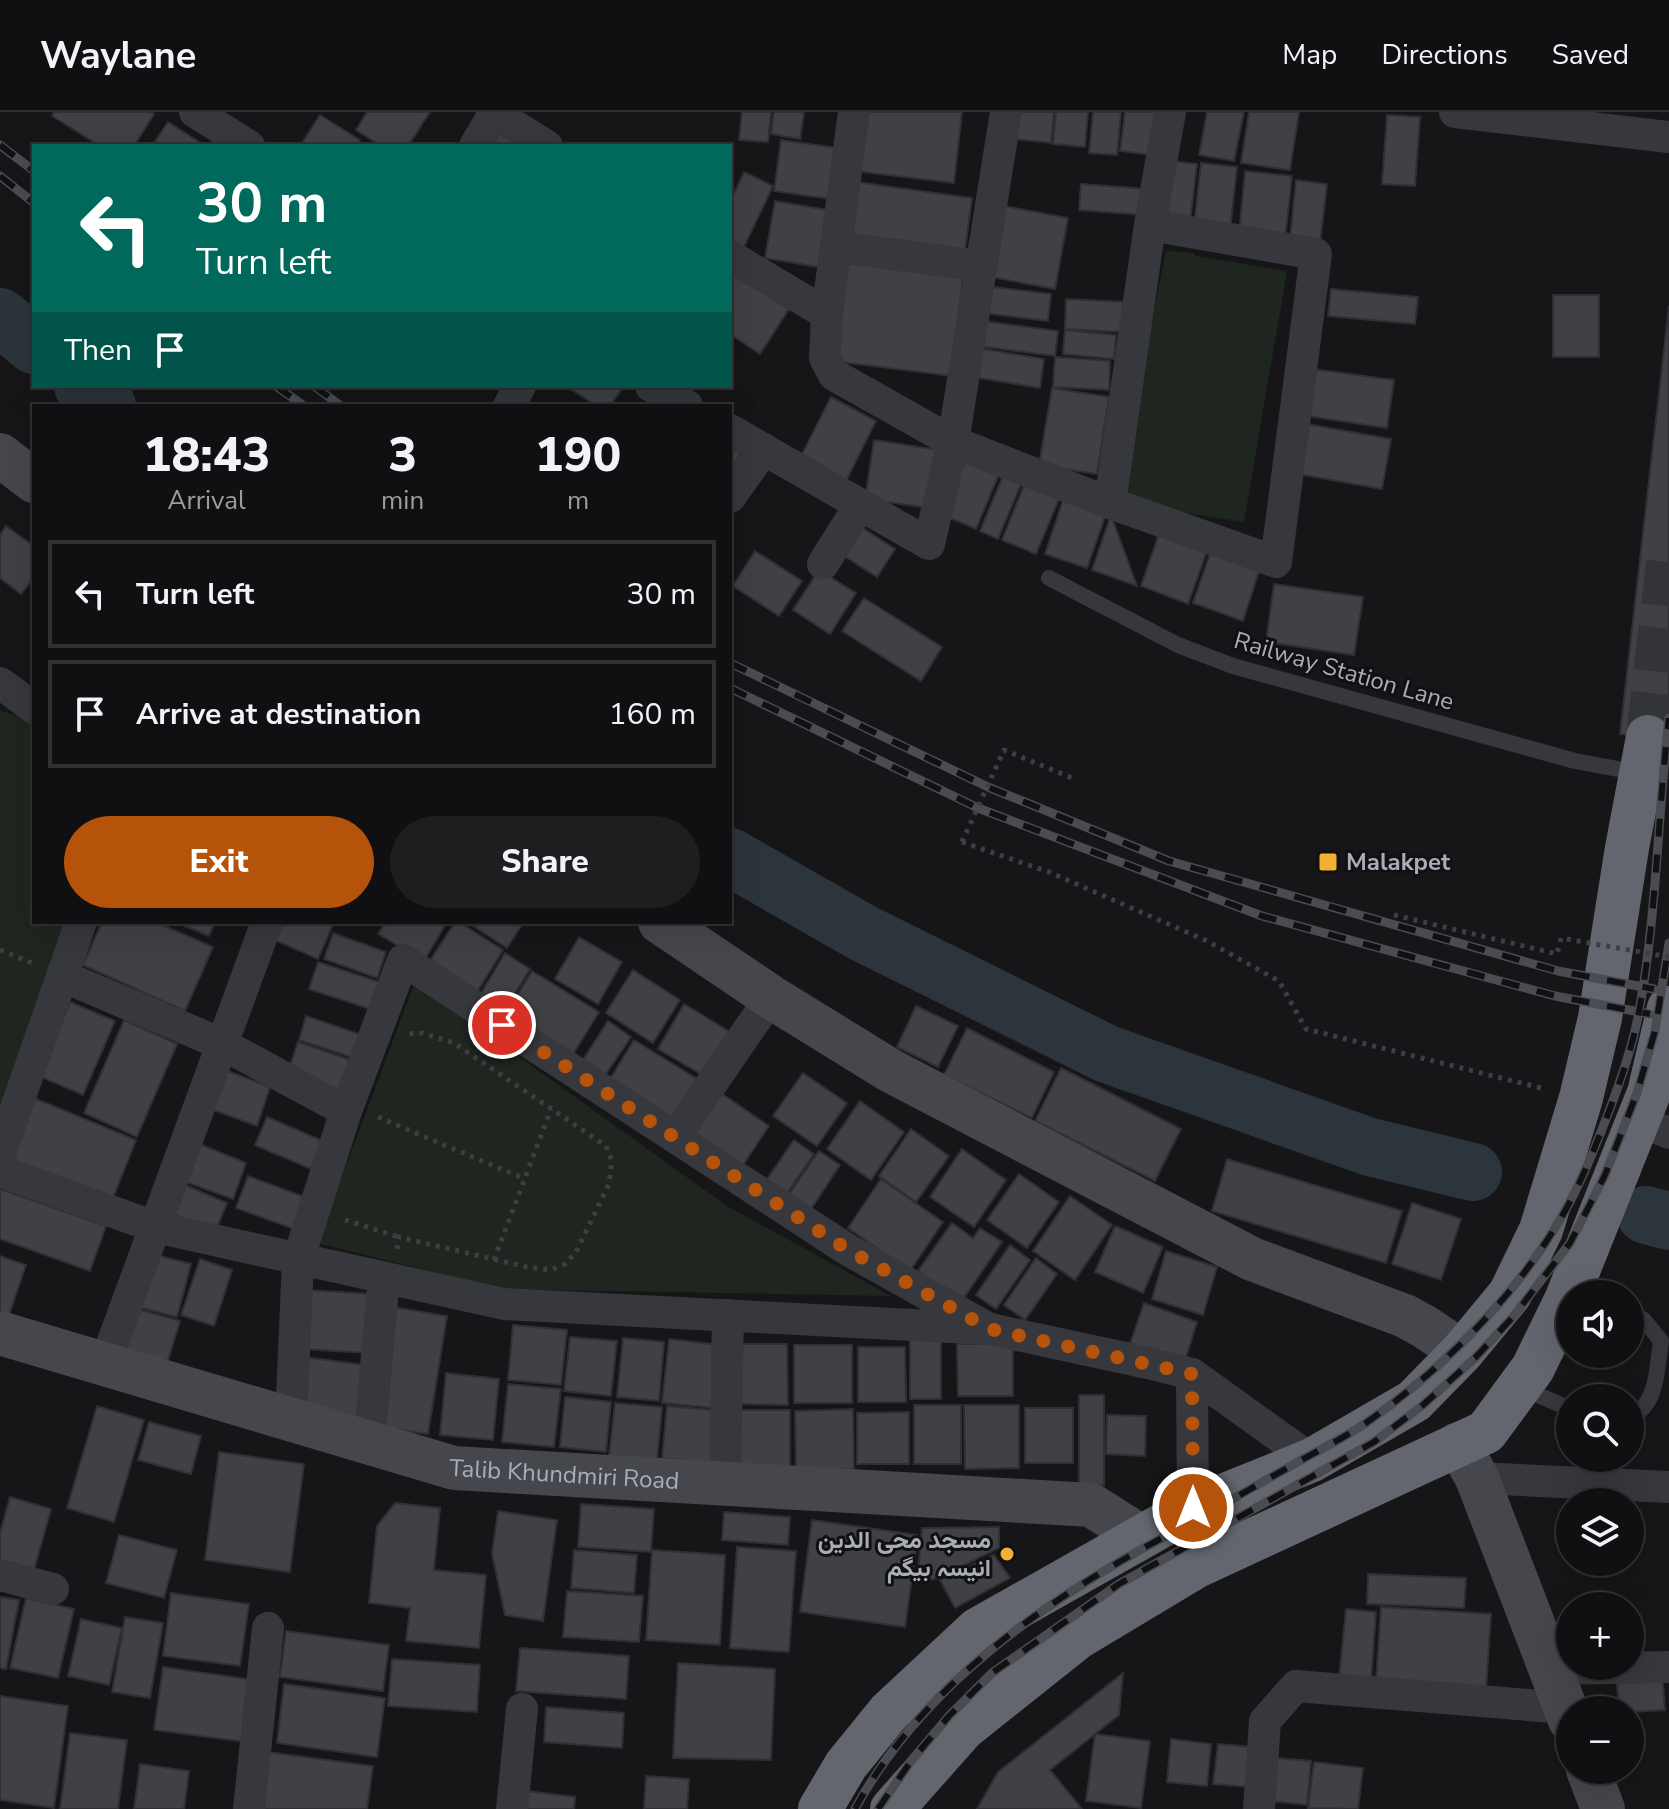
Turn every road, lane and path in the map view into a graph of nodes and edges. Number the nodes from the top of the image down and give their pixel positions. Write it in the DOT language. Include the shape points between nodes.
graph roads {
  1 [pos="195,112"];
  2 [pos="854,112"];
  3 [pos="1006,112"];
  4 [pos="1170,112"];
  5 [pos="1455,112"];
  6 [pos="493,113"];
  7 [pos="1525,117"];
  8 [pos="1669,137"];
  9 [pos="246,144"];
  10 [pos="476,144"];
  11 [pos="544,144"];
  12 [pos="1150,225"];
  13 [pos="836,247"];
  14 [pos="732,257"];
  15 [pos="982,266"];
  16 [pos="827,314"];
  17 [pos="650,393"];
  18 [pos="681,404"];
  19 [pos="732,431"];
  20 [pos="953,442"];
  21 [pos="764,449"];
  22 [pos="0,455"];
  23 [pos="32,479"];
  24 [pos="732,494"];
  25 [pos="1110,503"];
  26 [pos="860,505"];
  27 [pos="823,564"];
  28 [pos="1049,578"];
  29 [pos="0,683"];
  30 [pos="32,707"];
  31 [pos="1645,755"];
  32 [pos="1077,780"];
  33 [pos="1394,915"];
  34 [pos="80,924"];
  35 [pos="266,924"];
  36 [pos="663,924"];
  37 [pos="1669,957"];
  38 [pos="62,976"];
  39 [pos="771,997"];
  40 [pos="1669,1008"];
  41 [pos="404,1034"];
  42 [pos="222,1044"];
  43 [pos="1581,1098"];
  44 [pos="551,1109"];
  45 [pos="346,1111"];
  46 [pos="1653,1127"];
  47 [pos="675,1137"];
  48 [pos="0,1154"];
  49 [pos="0,1171"];
  50 [pos="525,1179"];
  51 [pos="337,1218"];
  52 [pos="155,1227"];
  53 [pos="399,1237"];
  54 [pos="298,1260"];
  55 [pos="494,1260"];
  56 [pos="388,1279"];
  57 [pos="1577,1280"];
  58 [pos="728,1315"];
  59 [pos="1644,1320"];
  60 [pos="1556,1322"];
  61 [pos="990,1329"];
  62 [pos="0,1333"];
  63 [pos="1462,1352"];
  64 [pos="104,1366"];
  65 [pos="1192,1374"];
  66 [pos="1519,1387"];
  67 [pos="1556,1403"];
  68 [pos="1644,1405"];
  69 [pos="291,1421"];
  70 [pos="369,1444"];
  71 [pos="1312,1460"];
  72 [pos="1468,1461"];
  73 [pos="725,1484"];
  74 [pos="1669,1487"];
  75 [pos="1193,1508"];
  76 [pos="1140,1536"];
  77 [pos="0,1575"];
  78 [pos="53,1589"];
  79 [pos="268,1628"];
  80 [pos="1669,1667"];
  81 [pos="1561,1696"];
  82 [pos="1572,1696"];
  83 [pos="1556,1699"];
  84 [pos="522,1709"];
  85 [pos="1594,1784"];
  86 [pos="1603,1808"];
  87 [pos="249,1809"];
  88 [pos="512,1809"];
  89 [pos="820,1809"];
  90 [pos="892,1809"];
  91 [pos="1259,1809"];
  92 [pos="1611,1809"];
  1 -- 9 [label="street"];
  2 -- 13 [label="street"];
  3 -- 15 [label="street"];
  4 -- 12 [label="street"];
  5 -- 7 [label="street"];
  6 -- 10 [label="street"];
  6 -- 11 [label="street"];
  7 -- 8 [label="street"];
  12 -- 25 [label="street"];
  12 -- 25 [label="street" via="1316,254 1276,562"];
  13 -- 15 [label="street"];
  13 -- 16 [label="street"];
  14 -- 16 [label="street"];
  15 -- 20 [label="street"];
  16 -- 20 [label="street" via="825,358 834,375"];
  17 -- 18 [label="street"];
  19 -- 21 [label="street"];
  20 -- 25 [label="street"];
  20 -- 26 [label="street" via="929,544"];
  21 -- 24 [label="street"];
  21 -- 26 [label="street"];
  22 -- 23 [label="street"];
  26 -- 27 [label="street"];
  28 -- 31 [label="lane, Railway Station Lane" via="1178,645 1233,666 1575,761"];
  29 -- 30 [label="street"];
  31 -- 43 [label="highway" via="1600,1018"];
  32 -- 43 [label="path, bridge" via="1004,750 962,842 1049,872 1207,941 1279,981 1306,1029"];
  33 -- 37 [label="path, bridge" via="1557,954 1561,938"];
  34 -- 38 [label="street"];
  35 -- 42 [label="street"];
  36 -- 39 [label="street"];
  38 -- 42 [label="street"];
  38 -- 48 [label="street"];
  39 -- 47 [label="street"];
  39 -- 63 [label="street" via="891,1071 1252,1259 1405,1316"];
  40 -- 46 [label="highway" via="1649,1093"];
  41 -- 44 [label="path" via="422,1033 454,1043"];
  42 -- 45 [label="street"];
  42 -- 52 [label="street"];
  43 -- 63 [label="highway" via="1541,1230 1510,1294"];
  44 -- 50 [label="path"];
  44 -- 55 [label="path" via="606,1146 612,1161 609,1184 565,1264 551,1270"];
  45 -- 47 [label="street" via="403,960"];
  45 -- 50 [label="path" via="373,1115"];
  45 -- 54 [label="street"];
  46 -- 57 [label="highway"];
  47 -- 61 [label="street" via="848,1250"];
  49 -- 52 [label="street"];
  50 -- 55 [label="path"];
  51 -- 53 [label="path"];
  52 -- 54 [label="street"];
  52 -- 64 [label="street"];
  53 -- 55 [label="path"];
  53 -- 56 [label="path"];
  54 -- 56 [label="street"];
  54 -- 69 [label="street"];
  56 -- 58 [label="street" via="504,1304"];
  56 -- 70 [label="street"];
  58 -- 61 [label="street"];
  58 -- 73 [label="street"];
  59 -- 68 [label="lane" via="1661,1341 1652,1396"];
  60 -- 66 [label="highway"];
  61 -- 65 [label="street"];
  62 -- 64 [label="street, Talib Khundmiri Road"];
  63 -- 71 [label="highway" via="1414,1401"];
  64 -- 69 [label="street, Talib Khundmiri Road"];
  65 -- 71 [label="street"];
  65 -- 75 [label="street"];
  66 -- 67 [label="lane"];
  66 -- 72 [label="highway"];
  69 -- 70 [label="street, Talib Khundmiri Road"];
  70 -- 73 [label="street, Talib Khundmiri Road" via="454,1468"];
  71 -- 75 [label="highway"];
  72 -- 74 [label="street"];
  72 -- 81 [label="street"];
  72 -- 90 [label="highway" via="1197,1566 1077,1638 964,1728"];
  73 -- 76 [label="street, Talib Khundmiri Road" via="1091,1505"];
  75 -- 76 [label="highway"];
  76 -- 89 [label="highway" via="977,1630 889,1712 846,1765"];
  77 -- 78 [label="street"];
  79 -- 87 [label="street"];
  80 -- 82 [label="street"];
  83 -- 91 [label="street" via="1296,1686 1265,1721"];
  84 -- 88 [label="street"];
  85 -- 86 [label="street"];
  86 -- 92 [label="street"];
}
